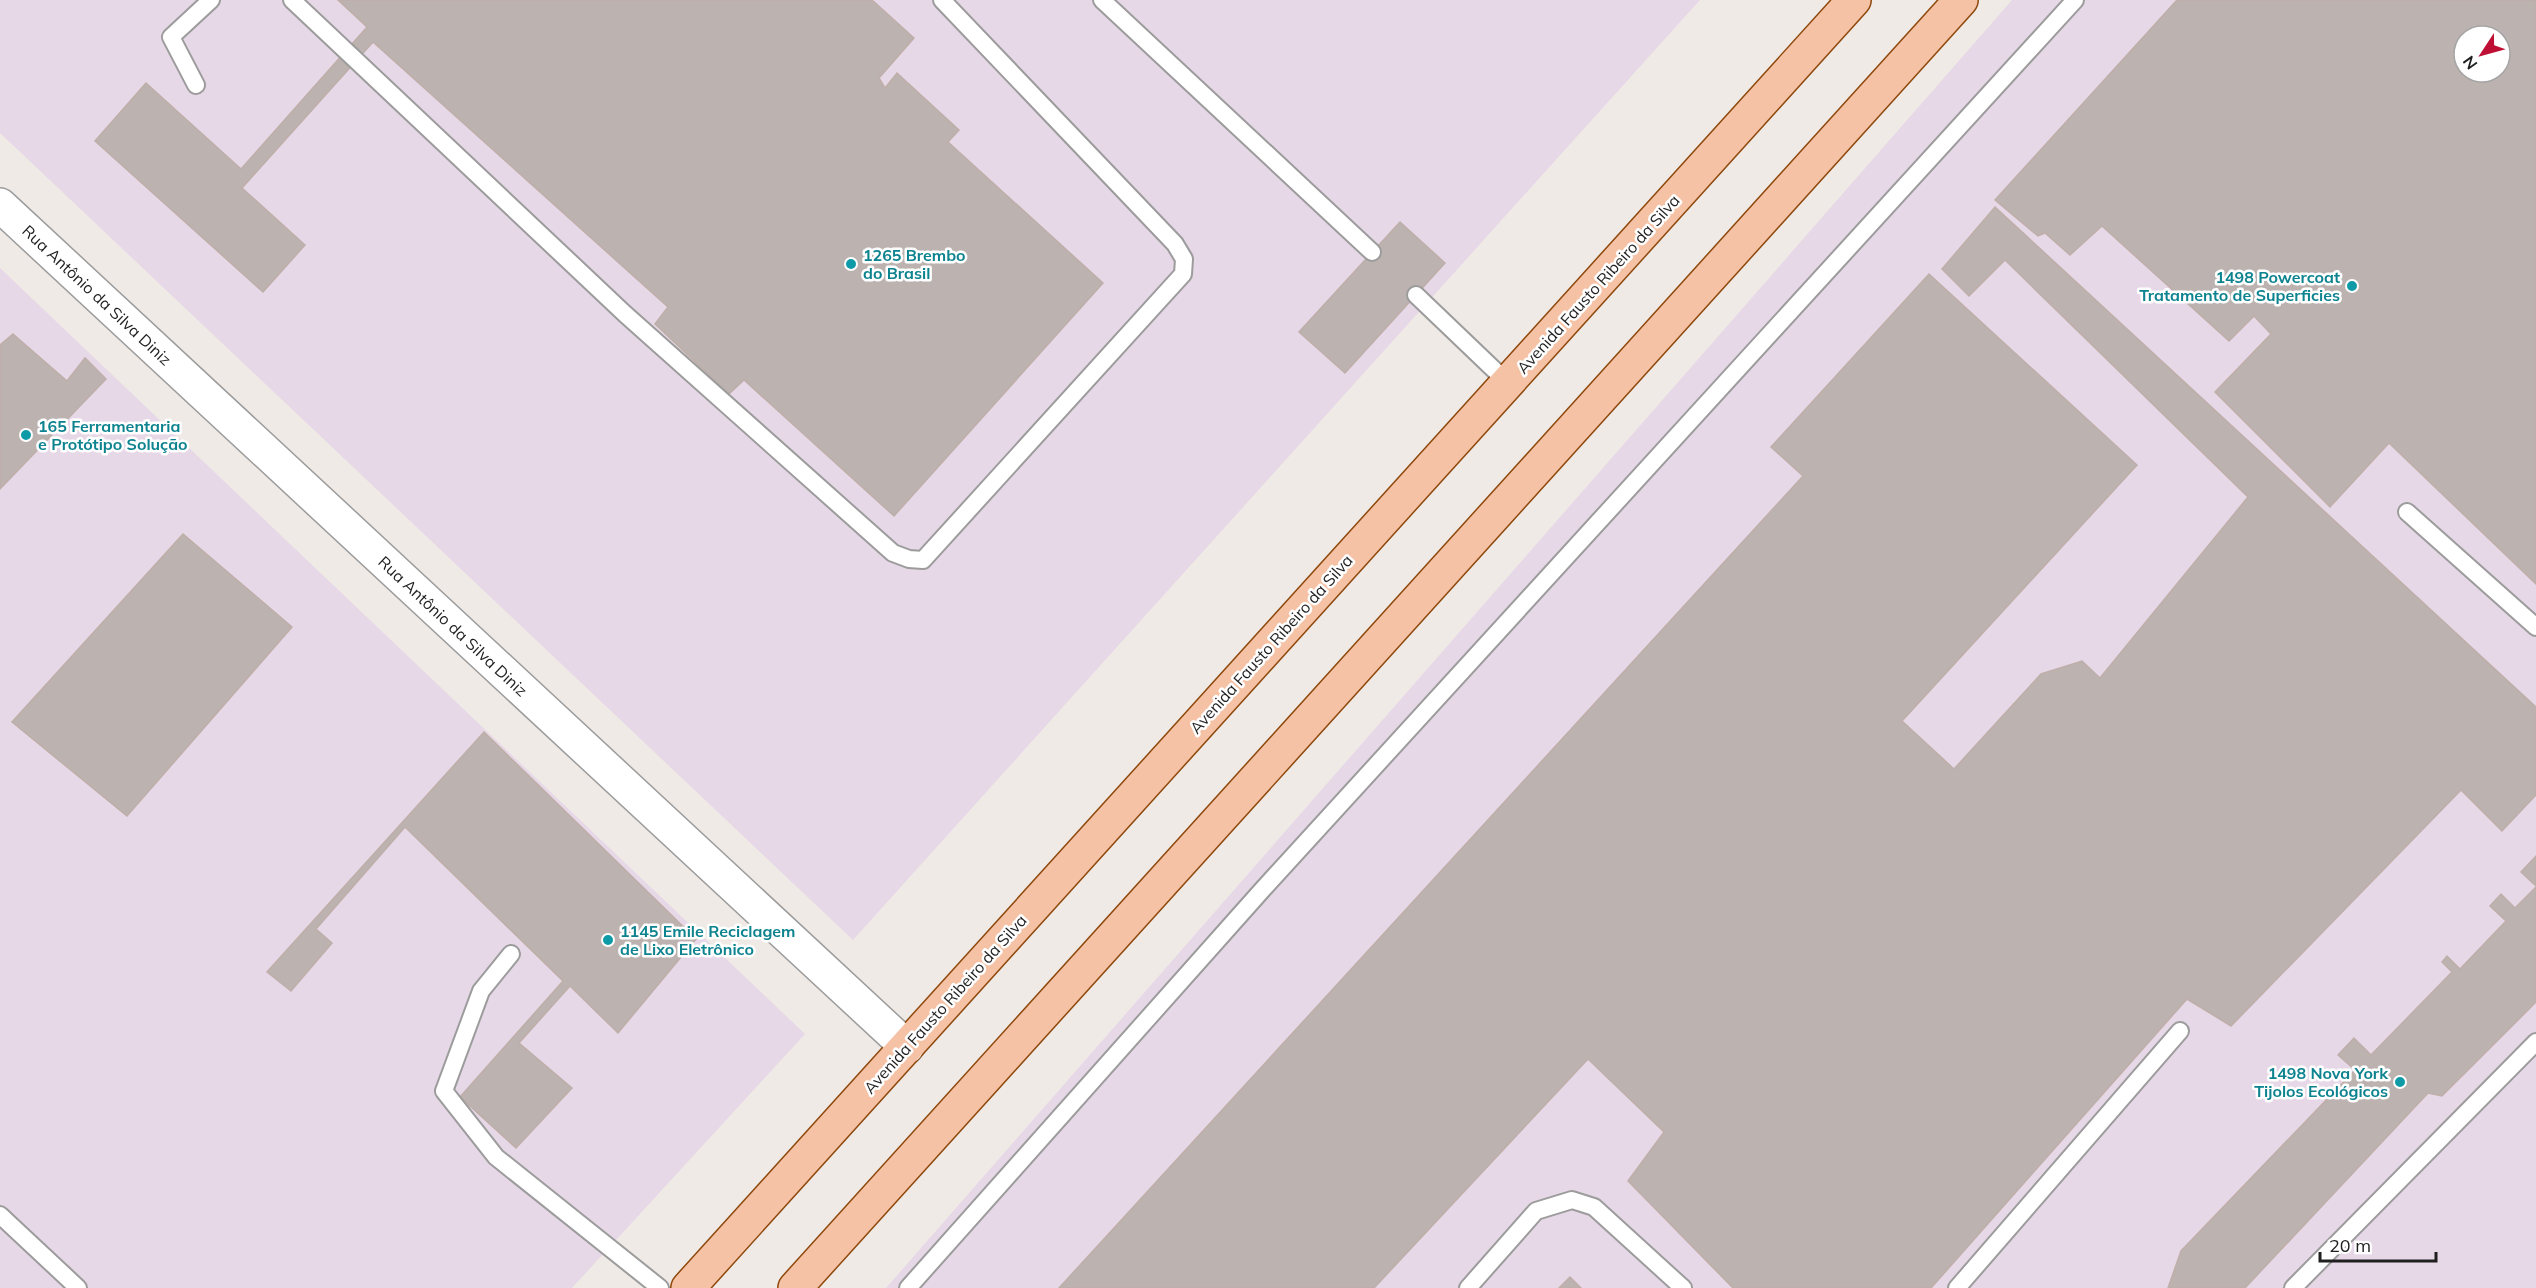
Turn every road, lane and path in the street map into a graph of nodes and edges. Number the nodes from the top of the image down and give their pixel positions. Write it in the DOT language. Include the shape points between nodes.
graph roads {
  1 [pos="211,0"];
  2 [pos="292,0"];
  3 [pos="942,0"];
  4 [pos="1102,0"];
  5 [pos="1854,0"];
  6 [pos="1961,0"];
  7 [pos="2075,0"];
  8 [pos="196,85"];
  9 [pos="0,205"];
  10 [pos="1372,252"];
  11 [pos="1416,295"];
  12 [pos="1508,383"];
  13 [pos="2407,512"];
  14 [pos="2536,627"];
  15 [pos="511,954"];
  16 [pos="2180,1031"];
  17 [pos="2536,1042"];
  18 [pos="907,1047"];
  19 [pos="0,1215"];
  20 [pos="78,1288"];
  21 [pos="660,1288"];
  22 [pos="688,1288"];
  23 [pos="795,1288"];
  24 [pos="908,1288"];
  25 [pos="1468,1288"];
  26 [pos="1683,1288"];
  27 [pos="1957,1288"];
  28 [pos="2293,1288"];
  1 -- 8 [label="lane" via="171,37"];
  2 -- 3 [label="lane" via="625,314 893,553 923,560 1184,274 1184,259 1175,244"];
  4 -- 10 [label="lane"];
  5 -- 12 [label="main road, Avenida Fausto Ribeiro da Silva"];
  6 -- 23 [label="main road"];
  7 -- 24 [label="lane" via="1263,889"];
  9 -- 18 [label="street, Rua Antônio da Silva Diniz"];
  11 -- 12 [label="lane"];
  12 -- 18 [label="main road, Avenida Fausto Ribeiro da Silva"];
  13 -- 14 [label="lane"];
  15 -- 21 [label="lane" via="481,991 444,1091 496,1157"];
  16 -- 27 [label="lane"];
  17 -- 28 [label="lane"];
  18 -- 22 [label="main road, Avenida Fausto Ribeiro da Silva"];
  19 -- 20 [label="lane"];
  25 -- 26 [label="lane" via="1536,1211 1572,1200 1594,1207"];
}
